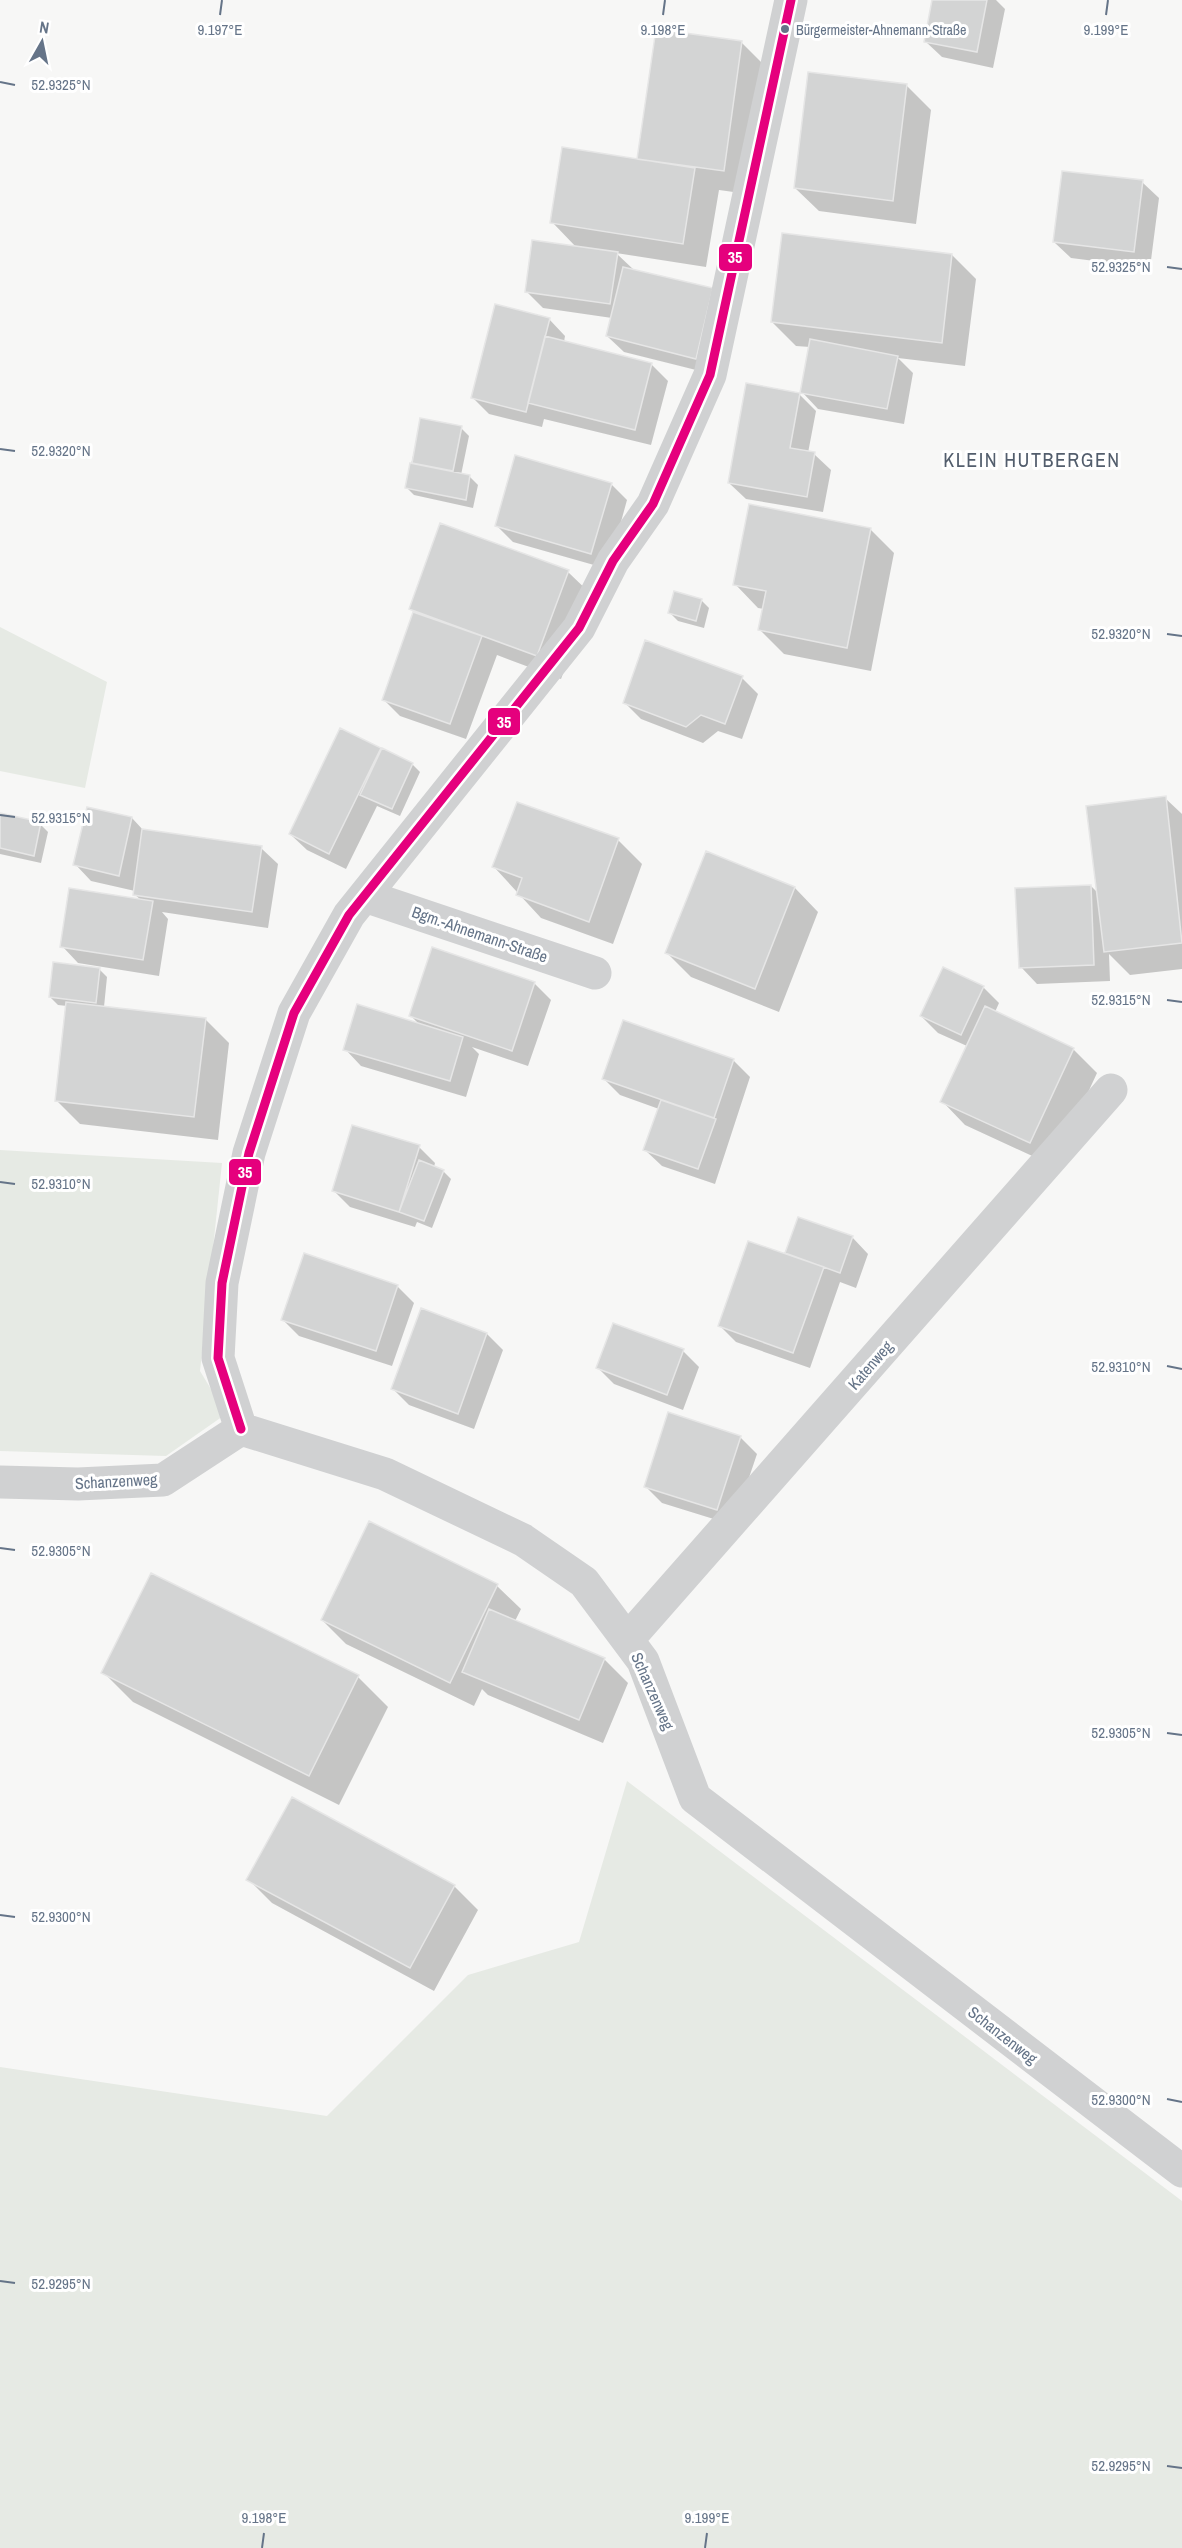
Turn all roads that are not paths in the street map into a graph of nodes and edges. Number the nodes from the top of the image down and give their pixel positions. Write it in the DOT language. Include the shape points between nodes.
graph roads {
  1 [pos="791,0"];
  2 [pos="365,896"];
  3 [pos="595,973"];
  4 [pos="1111,1090"];
  5 [pos="241,1429"];
  6 [pos="0,1482"];
  7 [pos="628,1640"];
  8 [pos="1182,2171"];
  1 -- 2 [label="street" via="710,375 653,504 613,561 579,628"];
  2 -- 3 [label="street, Bgm.-Ahnemann-Straße"];
  2 -- 5 [label="street" via="349,915 294,1013 249,1153 222,1283 218,1358"];
  4 -- 7 [label="street, Katenweg"];
  5 -- 6 [label="street, Schanzenweg" via="163,1480"];
  5 -- 7 [label="street, Schanzenweg" via="385,1473 523,1540 584,1582"];
  7 -- 8 [label="street, Schanzenweg" via="643,1661 695,1798"];
}
